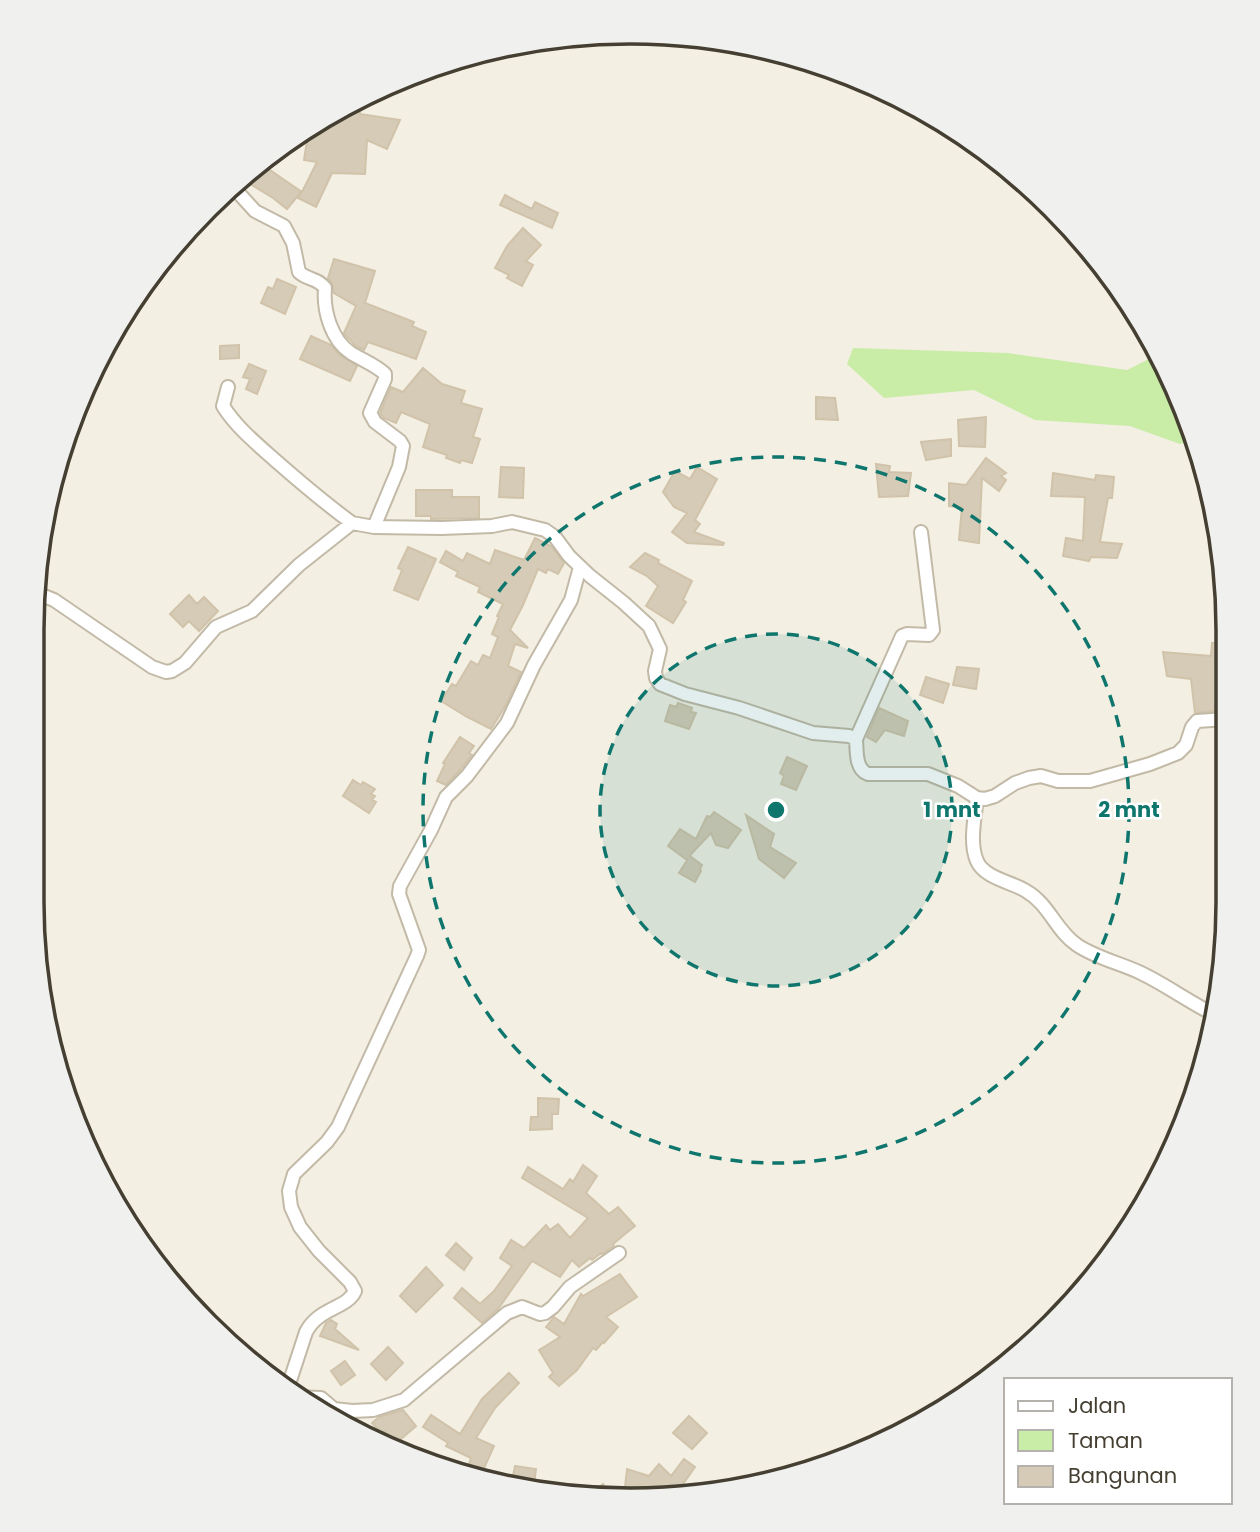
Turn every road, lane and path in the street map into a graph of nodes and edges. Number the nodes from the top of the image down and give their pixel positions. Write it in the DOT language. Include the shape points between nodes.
graph roads {
  1 [pos="238,194"];
  2 [pos="228,387"];
  3 [pos="352,523"];
  4 [pos="374,527"];
  5 [pos="921,532"];
  6 [pos="580,567"];
  7 [pos="45,596"];
  8 [pos="1216,720"];
  9 [pos="856,739"];
  10 [pos="977,798"];
  11 [pos="1206,1010"];
  12 [pos="619,1253"];
  13 [pos="290,1379"];
  14 [pos="336,1409"];
  1 -- 4 [label="street" via="255,212 284,226 299,272 325,288 328,321 335,333 348,351 385,374 370,414 403,446"];
  2 -- 3 [label="street" via="223,406 228,415 267,454"];
  3 -- 4 [label="street"];
  3 -- 7 [label="street" via="299,565 253,611 216,627 185,663 172,671 152,667"];
  4 -- 6 [label="street" via="512,522 555,537"];
  5 -- 9 [label="street" via="933,630 929,635 902,636"];
  6 -- 9 [label="street" via="649,626 660,649 655,671 660,684 813,733"];
  6 -- 13 [label="street" via="571,600 507,723 446,797 400,886 419,950 417,957 338,1127 291,1181 291,1208 300,1227 355,1291 311,1324"];
  8 -- 10 [label="street" via="1197,721 1178,753 1150,764 1090,781 1029,778 995,796"];
  9 -- 10 [label="street" via="863,772 929,774"];
  10 -- 11 [label="street" via="973,836 981,868 1028,892 1074,943"];
  12 -- 14 [label="street" via="570,1287 545,1313 522,1307 507,1313 404,1400 373,1410"];
}
